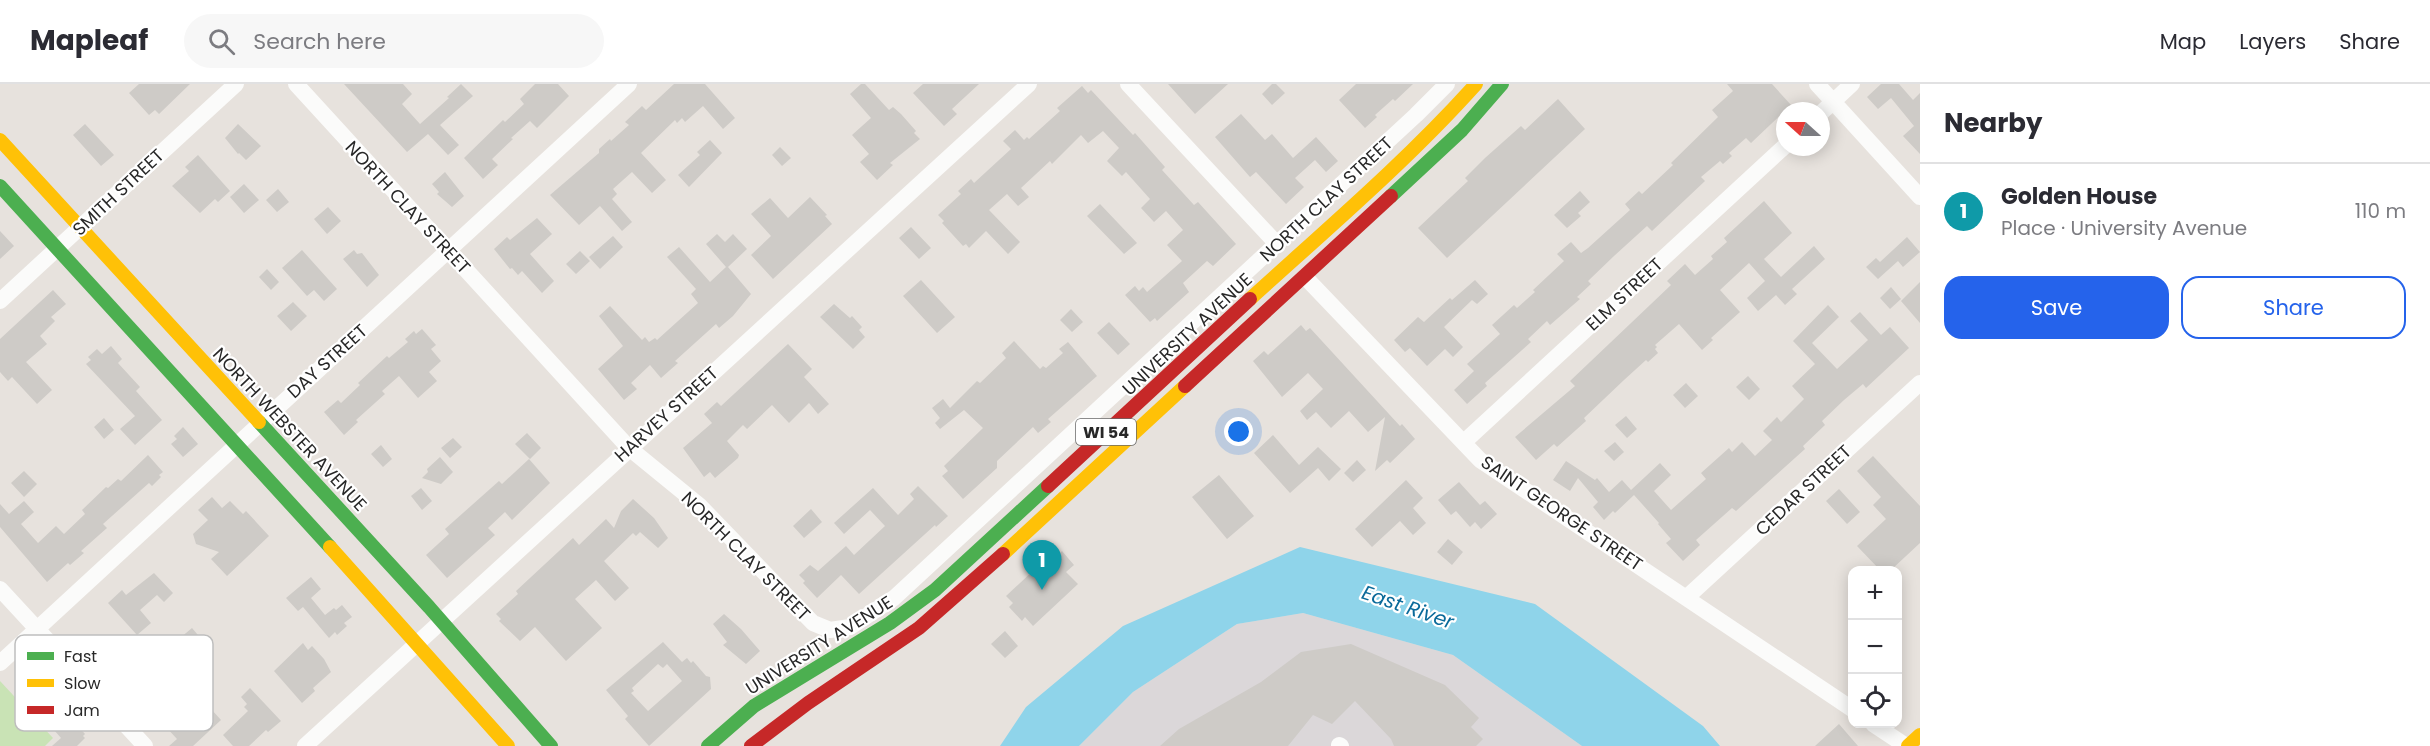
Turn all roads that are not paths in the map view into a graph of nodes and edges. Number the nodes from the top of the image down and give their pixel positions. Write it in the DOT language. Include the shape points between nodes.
graph roads {
  1 [pos="236,84"];
  2 [pos="296,84"];
  3 [pos="629,84"];
  4 [pos="1029,84"];
  5 [pos="1128,84"];
  6 [pos="1447,84"];
  7 [pos="1476,84"];
  8 [pos="1502,84"];
  9 [pos="1818,84"];
  10 [pos="1852,84"];
  11 [pos="1825,102"];
  12 [pos="1830,104"];
  13 [pos="1830,110"];
  14 [pos="0,140"];
  15 [pos="1776,154"];
  16 [pos="0,186"];
  17 [pos="1920,197"];
  18 [pos="80,227"];
  19 [pos="1277,244"];
  20 [pos="57,248"];
  21 [pos="448,250"];
  22 [pos="1305,277"];
  23 [pos="0,301"];
  24 [pos="1920,383"];
  25 [pos="259,422"];
  26 [pos="1464,442"];
  27 [pos="236,444"];
  28 [pos="629,448"];
  29 [pos="0,589"];
  30 [pos="1686,597"];
  31 [pos="441,621"];
  32 [pos="37,629"];
  33 [pos="30,635"];
  34 [pos="43,635"];
  35 [pos="416,643"];
  36 [pos="15,649"];
  37 [pos="0,663"];
  38 [pos="1848,706"];
  39 [pos="1880,728"];
  40 [pos="131,731"];
  41 [pos="1920,735"];
  42 [pos="145,746"];
  43 [pos="305,746"];
  44 [pos="508,746"];
  45 [pos="551,746"];
  46 [pos="708,746"];
  47 [pos="751,746"];
  48 [pos="1907,746"];
  1 -- 18 [label="street, SMITH STREET"];
  2 -- 21 [label="street, NORTH CLAY STREET"];
  3 -- 21 [label="street, DAY STREET"];
  4 -- 28 [label="street, HARVEY STREET"];
  5 -- 19 [label="street"];
  6 -- 19 [label="street, NORTH CLAY STREET"];
  7 -- 46 [label="main road, UNIVERSITY AVENUE / WI 54" via="1383,177 935,590 890,623 754,706"];
  8 -- 22 [label="main road, UNIVERSITY AVENUE / WI 54" via="1462,130"];
  9 -- 11 [label="street"];
  10 -- 12 [label="street"];
  13 -- 17 [label="street"];
  14 -- 18 [label="main road, NORTH WEBSTER AVENUE"];
  15 -- 26 [label="street, ELM STREET"];
  16 -- 20 [label="main road"];
  18 -- 20 [label="street, SMITH STREET"];
  18 -- 25 [label="main road, NORTH WEBSTER AVENUE"];
  19 -- 28 [label="street, NORTH CLAY STREET" via="894,598 850,627 830,630 813,623 700,506"];
  20 -- 23 [label="street, SMITH STREET"];
  20 -- 27 [label="main road"];
  21 -- 25 [label="street, DAY STREET"];
  21 -- 28 [label="street, NORTH CLAY STREET"];
  22 -- 26 [label="street, SAINT GEORGE STREET"];
  22 -- 47 [label="main road, UNIVERSITY AVENUE / WI 54" via="919,628"];
  24 -- 30 [label="street, CEDAR STREET"];
  25 -- 27 [label="street, DAY STREET"];
  25 -- 31 [label="main road, NORTH WEBSTER AVENUE"];
  26 -- 30 [label="street, SAINT GEORGE STREET" via="1480,460"];
  27 -- 32 [label="street, DAY STREET"];
  27 -- 35 [label="main road"];
  28 -- 31 [label="street, HARVEY STREET"];
  29 -- 32 [label="street"];
  30 -- 38 [label="street, SAINT GEORGE STREET"];
  31 -- 35 [label="street, HARVEY STREET"];
  31 -- 45 [label="main road, NORTH WEBSTER AVENUE"];
  32 -- 33 [label="street, DAY STREET"];
  32 -- 34 [label="street"];
  35 -- 43 [label="street, HARVEY STREET"];
  35 -- 44 [label="main road"];
  36 -- 37 [label="street, DAY STREET"];
  39 -- 48 [label="street"];
  40 -- 42 [label="street"];
  41 -- 48 [label="main road"];
}
